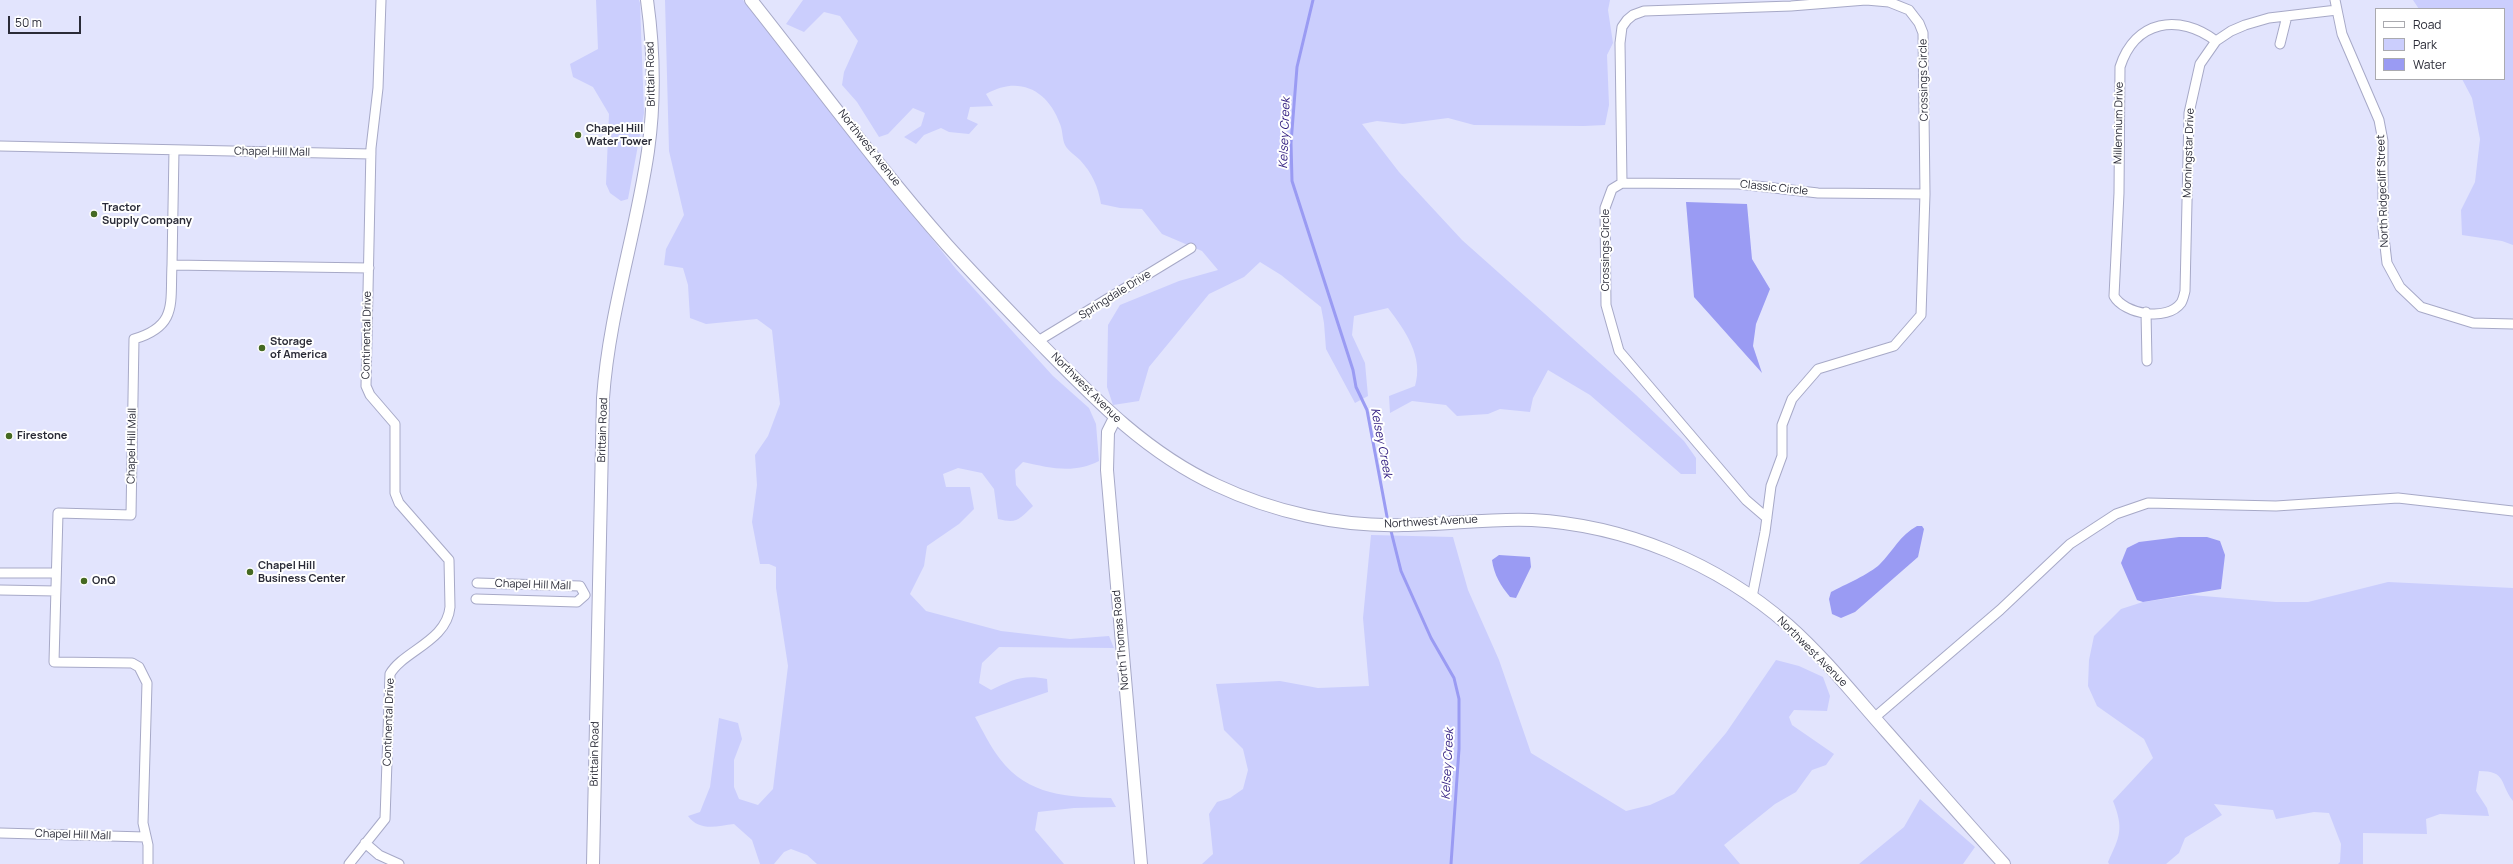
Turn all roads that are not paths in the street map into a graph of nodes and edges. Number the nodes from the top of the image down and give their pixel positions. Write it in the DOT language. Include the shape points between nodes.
graph roads {
  1 [pos="381,0"];
  2 [pos="647,0"];
  3 [pos="751,0"];
  4 [pos="2334,0"];
  5 [pos="2337,10"];
  6 [pos="2287,16"];
  7 [pos="2216,41"];
  8 [pos="2280,44"];
  9 [pos="0,146"];
  10 [pos="174,150"];
  11 [pos="371,154"];
  12 [pos="1622,183"];
  13 [pos="1925,194"];
  14 [pos="1191,248"];
  15 [pos="172,265"];
  16 [pos="368,268"];
  17 [pos="2116,300"];
  18 [pos="2146,312"];
  19 [pos="2513,324"];
  20 [pos="1038,341"];
  21 [pos="2147,361"];
  22 [pos="1115,418"];
  23 [pos="2513,511"];
  24 [pos="1767,518"];
  25 [pos="0,573"];
  26 [pos="56,573"];
  27 [pos="477,583"];
  28 [pos="0,590"];
  29 [pos="56,591"];
  30 [pos="586,595"];
  31 [pos="598,595"];
  32 [pos="1752,597"];
  33 [pos="476,599"];
  34 [pos="1874,718"];
  35 [pos="0,833"];
  36 [pos="145,837"];
  37 [pos="365,843"];
  38 [pos="148,864"];
  39 [pos="349,864"];
  40 [pos="399,864"];
  41 [pos="593,864"];
  42 [pos="1141,864"];
  43 [pos="2004,864"];
  1 -- 11 [label="street, Continental Drive" via="378,88"];
  2 -- 31 [label="street, Brittain Road" via="652,60 651,120 644,173 611,324 606,363"];
  3 -- 20 [label="street, Northwest Avenue" via="944,242"];
  4 -- 5 [label="street, North Ridgecliff Street"];
  5 -- 6 [label="street, Morningstar Drive"];
  5 -- 19 [label="street, North Ridgecliff Street" via="2342,34 2379,120 2383,141 2383,229 2386,263 2400,287 2421,307 2473,323"];
  6 -- 7 [label="street, Morningstar Drive" via="2245,25"];
  6 -- 8 [label="street"];
  7 -- 17 [label="street, Millennium Drive" via="2202,30 2160,24 2144,30 2125,52 2120,67 2114,279"];
  7 -- 18 [label="street, Morningstar Drive" via="2200,64 2189,113 2185,291 2181,303 2171,311"];
  9 -- 10 [label="street, Chapel Hill Mall"];
  10 -- 11 [label="street, Chapel Hill Mall"];
  10 -- 15 [label="street, Chapel Hill Mall"];
  11 -- 16 [label="street, Continental Drive"];
  12 -- 13 [label="street, Classic Circle" via="1739,184 1818,192"];
  12 -- 13 [label="street, Crossings Circle" via="1620,43 1622,27 1633,14 1656,10 1791,6 1866,0 1889,2 1909,10 1923,33"];
  12 -- 24 [label="street, Crossings Circle" via="1612,189 1605,208 1606,305 1620,351 1746,500"];
  13 -- 24 [label="street, Crossings Circle" via="1921,315 1894,346 1818,369 1792,399 1782,425 1782,456 1771,486"];
  14 -- 20 [label="street, Springdale Drive"];
  15 -- 16 [label="street"];
  15 -- 26 [label="street, Chapel Hill Mall" via="167,319 154,330 134,339 131,515 58,514"];
  16 -- 37 [label="street, Continental Drive" via="366,386 370,395 395,424 395,493 403,509 447,556 451,574 450,613 441,629 392,670 389,678 386,815"];
  17 -- 18 [label="street, Morningstar Drive" via="2124,306"];
  18 -- 21 [label="street"];
  20 -- 22 [label="street, Northwest Avenue"];
  22 -- 32 [label="street, Northwest Avenue" via="1173,461 1248,499 1338,521 1398,526 1505,519 1557,522 1595,528 1664,549"];
  22 -- 42 [label="street, North Thomas Road" via="1108,432 1107,470"];
  23 -- 34 [label="street" via="2398,498 2276,506 2148,503 2116,514 2070,544 2000,610"];
  24 -- 32 [label="street, Crossings Circle"];
  25 -- 26 [label="street"];
  26 -- 29 [label="street, Chapel Hill Mall"];
  27 -- 30 [label="street, Chapel Hill Mall" via="580,586"];
  28 -- 29 [label="street"];
  29 -- 36 [label="street, Chapel Hill Mall" via="54,662 132,663 139,667 145,677"];
  30 -- 31 [label="street, Chapel Hill Mall"];
  30 -- 33 [label="street, Chapel Hill Mall" via="577,602"];
  31 -- 41 [label="street, Brittain Road"];
  32 -- 34 [label="street, Northwest Avenue" via="1808,644"];
  34 -- 43 [label="street, Northwest Avenue"];
  35 -- 36 [label="street, Chapel Hill Mall"];
  36 -- 38 [label="street" via="148,845"];
  37 -- 39 [label="street, Continental Drive"];
  37 -- 40 [label="street" via="379,855"];
}
